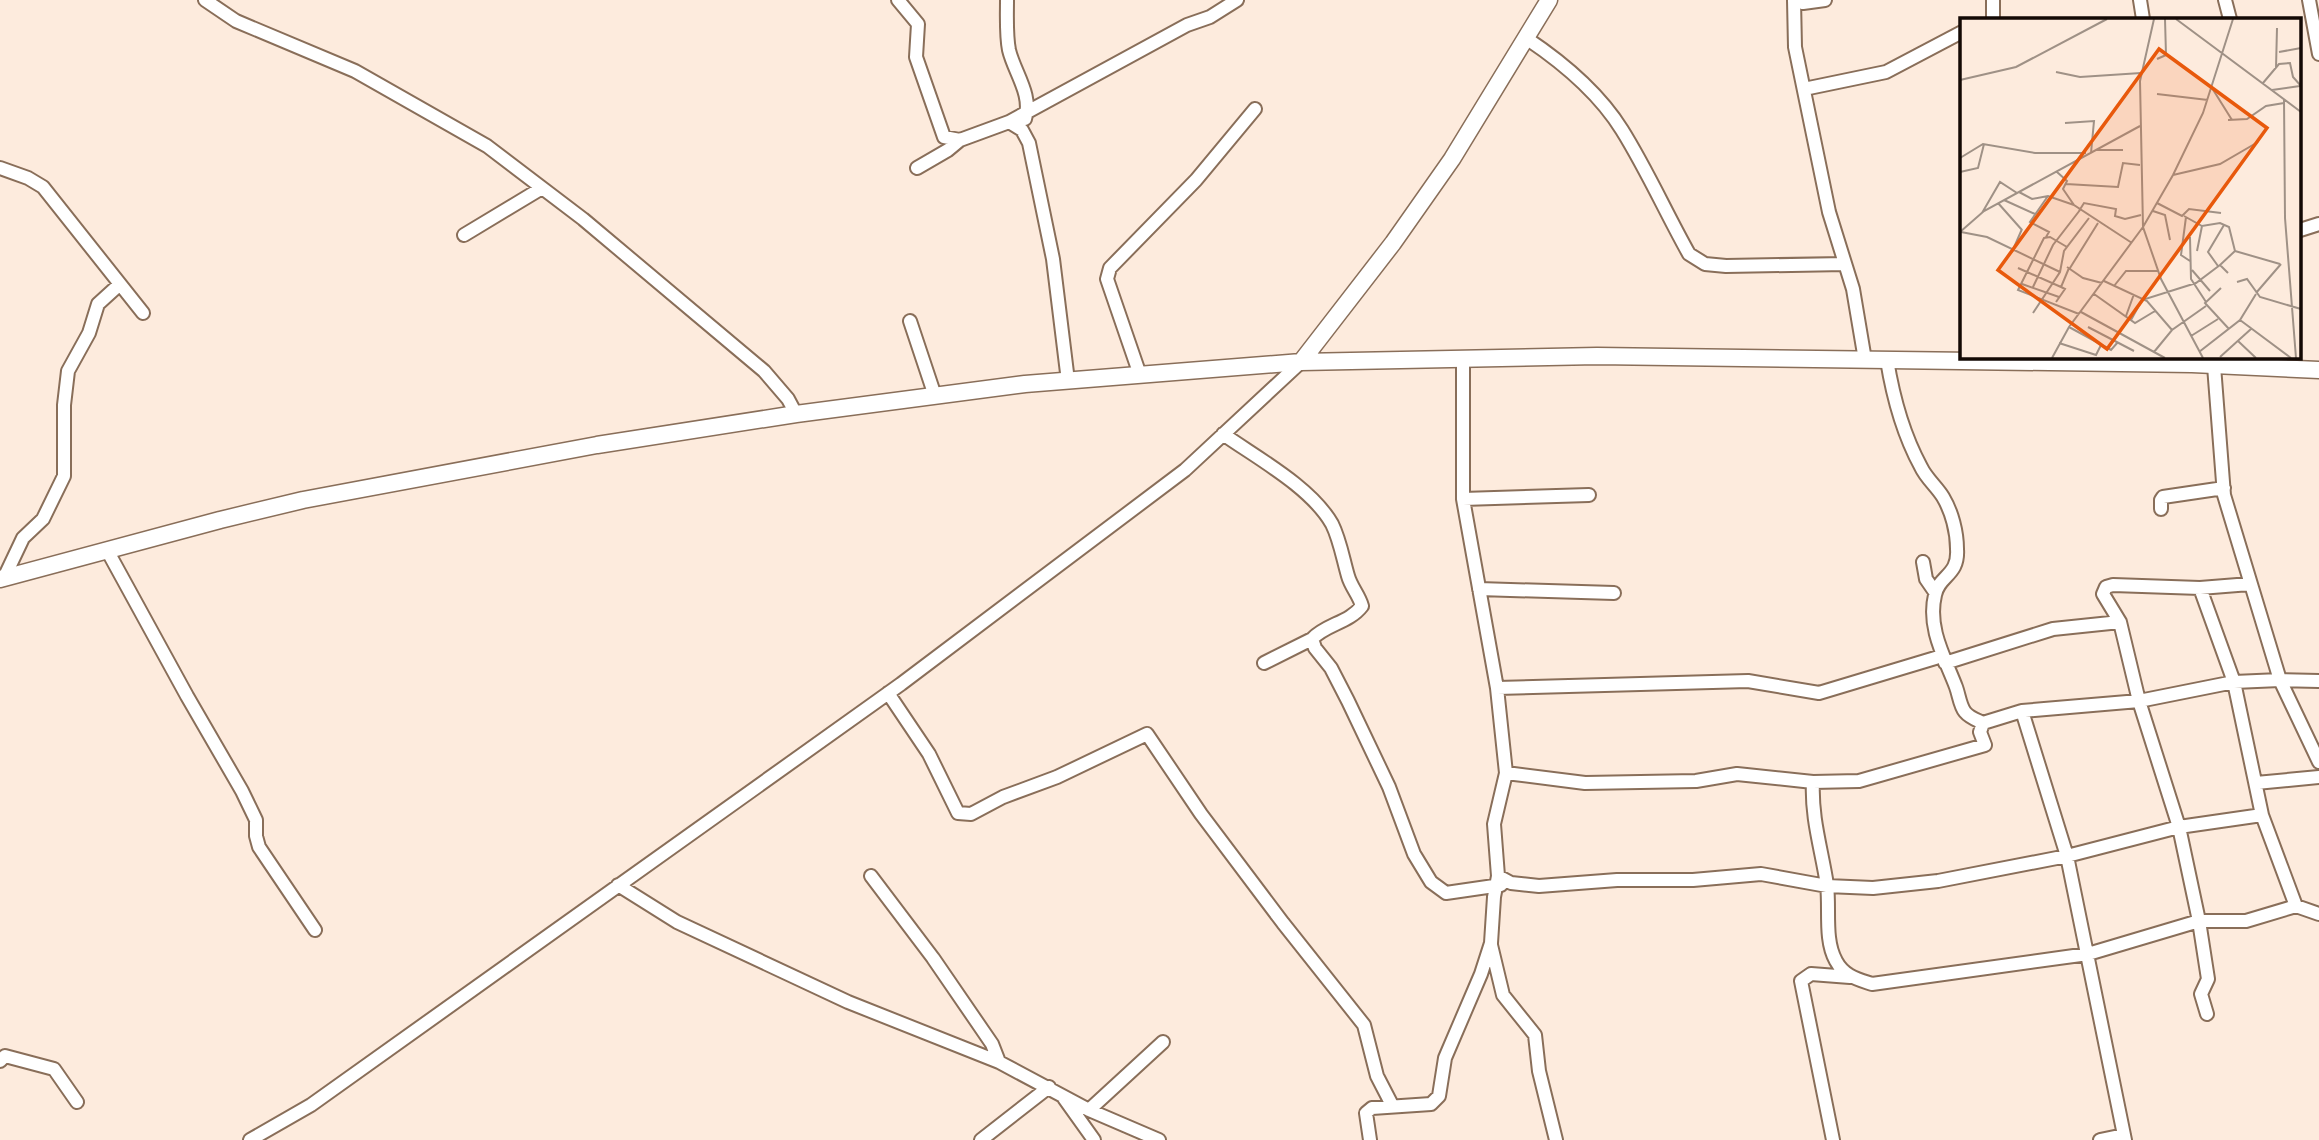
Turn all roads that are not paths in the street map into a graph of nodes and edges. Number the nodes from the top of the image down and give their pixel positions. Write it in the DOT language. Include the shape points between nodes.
graph roads {
  1 [pos="205,0"];
  2 [pos="898,0"];
  3 [pos="1007,0"];
  4 [pos="1237,0"];
  5 [pos="1549,0"];
  6 [pos="1796,0"];
  7 [pos="1825,0"];
  8 [pos="1993,0"];
  9 [pos="2140,0"];
  10 [pos="2225,0"];
  11 [pos="2309,0"];
  12 [pos="1993,18"];
  13 [pos="2143,18"];
  14 [pos="2230,18"];
  15 [pos="1960,33"];
  16 [pos="1526,38"];
  17 [pos="2319,54"];
  18 [pos="1804,89"];
  19 [pos="1255,109"];
  20 [pos="1027,112"];
  21 [pos="1009,122"];
  22 [pos="1022,130"];
  23 [pos="960,139"];
  24 [pos="0,168"];
  25 [pos="918,168"];
  26 [pos="542,188"];
  27 [pos="2319,224"];
  28 [pos="2302,229"];
  29 [pos="464,234"];
  30 [pos="1845,264"];
  31 [pos="120,284"];
  32 [pos="144,313"];
  33 [pos="910,321"];
  34 [pos="1463,359"];
  35 [pos="2003,359"];
  36 [pos="1865,360"];
  37 [pos="1887,360"];
  38 [pos="2192,360"];
  39 [pos="1301,362"];
  40 [pos="2214,366"];
  41 [pos="2319,370"];
  42 [pos="1140,375"];
  43 [pos="1068,381"];
  44 [pos="935,396"];
  45 [pos="796,414"];
  46 [pos="1223,434"];
  47 [pos="2224,488"];
  48 [pos="1589,495"];
  49 [pos="1463,499"];
  50 [pos="2161,509"];
  51 [pos="107,550"];
  52 [pos="1923,562"];
  53 [pos="2,578"];
  54 [pos="2250,584"];
  55 [pos="2200,588"];
  56 [pos="1479,589"];
  57 [pos="1935,592"];
  58 [pos="1614,593"];
  59 [pos="2120,622"];
  60 [pos="1312,639"];
  61 [pos="1943,659"];
  62 [pos="1264,663"];
  63 [pos="2280,680"];
  64 [pos="2319,681"];
  65 [pos="2234,682"];
  66 [pos="1497,688"];
  67 [pos="888,693"];
  68 [pos="2139,701"];
  69 [pos="2022,711"];
  70 [pos="1978,724"];
  71 [pos="2319,762"];
  72 [pos="1506,773"];
  73 [pos="2319,776"];
  74 [pos="1813,782"];
  75 [pos="2256,783"];
  76 [pos="2262,815"];
  77 [pos="2179,827"];
  78 [pos="2067,856"];
  79 [pos="871,876"];
  80 [pos="1497,881"];
  81 [pos="618,885"];
  82 [pos="1827,886"];
  83 [pos="2296,906"];
  84 [pos="2319,914"];
  85 [pos="2199,921"];
  86 [pos="315,930"];
  87 [pos="1490,943"];
  88 [pos="2088,954"];
  89 [pos="1850,977"];
  90 [pos="2207,1014"];
  91 [pos="1163,1042"];
  92 [pos="0,1061"];
  93 [pos="999,1062"];
  94 [pos="1049,1087"];
  95 [pos="1062,1094"];
  96 [pos="77,1102"];
  97 [pos="1392,1105"];
  98 [pos="1089,1110"];
  99 [pos="2124,1137"];
  100 [pos="250,1140"];
  101 [pos="981,1140"];
  102 [pos="1094,1140"];
  103 [pos="1159,1140"];
  104 [pos="1370,1140"];
  105 [pos="1556,1140"];
  106 [pos="1833,1140"];
  107 [pos="2100,1140"];
  1 -- 26 [label="street" via="236,21 355,71 487,146"];
  2 -- 23 [label="street" via="918,24 916,57 944,137"];
  3 -- 20 [label="street" via="1009,50 1022,82"];
  4 -- 20 [label="street"];
  5 -- 16 [label="main road"];
  6 -- 7 [label="street"];
  6 -- 18 [label="street" via="1795,47"];
  8 -- 12 [label="street"];
  9 -- 13 [label="street"];
  10 -- 14 [label="street"];
  11 -- 17 [label="street"];
  15 -- 18 [label="street" via="1886,72"];
  16 -- 30 [label="street" via="1554,56 1621,128 1689,254 1705,264 1726,266"];
  16 -- 39 [label="main road" via="1430,191"];
  18 -- 30 [label="street" via="1829,212"];
  19 -- 42 [label="street" via="1196,180 1110,268 1107,279"];
  20 -- 21 [label="street"];
  20 -- 22 [label="street"];
  21 -- 22 [label="street"];
  21 -- 23 [label="street"];
  22 -- 43 [label="street" via="1030,143 1053,259"];
  23 -- 25 [label="street"];
  24 -- 31 [label="street" via="43,187"];
  26 -- 29 [label="street"];
  26 -- 45 [label="street" via="764,371"];
  27 -- 28 [label="street"];
  30 -- 36 [label="street"];
  31 -- 32 [label="street"];
  31 -- 53 [label="street" via="98,304 89,333 68,371 64,476 43,519 23,538"];
  33 -- 44 [label="street"];
  34 -- 36 [label="main road"];
  34 -- 39 [label="main road"];
  34 -- 49 [label="street"];
  35 -- 37 [label="main road"];
  35 -- 38 [label="main road"];
  36 -- 37 [label="main road"];
  37 -- 57 [label="street" via="1909,443 1951,514 1958,549 1956,565"];
  38 -- 40 [label="main road"];
  39 -- 42 [label="main road"];
  39 -- 46 [label="street"];
  40 -- 41 [label="main road"];
  40 -- 47 [label="street"];
  42 -- 43 [label="main road"];
  43 -- 44 [label="main road"];
  44 -- 45 [label="main road"];
  45 -- 51 [label="main road" via="597,445 303,500"];
  46 -- 60 [label="street" via="1298,487 1332,525 1362,606 1355,615"];
  46 -- 67 [label="street" via="1185,470"];
  47 -- 50 [label="street" via="2163,497"];
  47 -- 54 [label="street"];
  48 -- 49 [label="street"];
  49 -- 56 [label="street"];
  51 -- 53 [label="main road"];
  51 -- 86 [label="street" via="242,791 256,820 259,847"];
  52 -- 57 [label="street" via="1926,579"];
  54 -- 55 [label="street"];
  54 -- 63 [label="street"];
  55 -- 59 [label="street" via="2106,587 2104,594"];
  55 -- 65 [label="street"];
  56 -- 58 [label="street"];
  56 -- 66 [label="street"];
  57 -- 61 [label="street" via="1933,612"];
  59 -- 61 [label="street" via="2053,629"];
  59 -- 68 [label="street"];
  60 -- 62 [label="street"];
  60 -- 80 [label="street" via="1348,701 1389,787 1414,854 1431,882 1446,893"];
  61 -- 66 [label="street" via="1819,693 1748,681"];
  61 -- 70 [label="street" via="1963,710"];
  63 -- 64 [label="street"];
  63 -- 65 [label="street"];
  63 -- 71 [label="street"];
  65 -- 68 [label="street"];
  65 -- 75 [label="street"];
  66 -- 72 [label="street"];
  67 -- 81 [label="street"];
  67 -- 97 [label="street" via="929,754 951,804 963,815 1147,734 1201,814 1364,1026 1377,1076"];
  68 -- 69 [label="street"];
  68 -- 77 [label="street"];
  69 -- 70 [label="street"];
  69 -- 78 [label="street"];
  70 -- 74 [label="street" via="1985,745 1859,781"];
  72 -- 74 [label="street" via="1584,783 1696,781 1737,774"];
  72 -- 80 [label="street" via="1494,824"];
  73 -- 75 [label="street"];
  74 -- 82 [label="street" via="1812,801"];
  75 -- 76 [label="street"];
  76 -- 77 [label="street"];
  76 -- 83 [label="street"];
  77 -- 78 [label="street"];
  77 -- 85 [label="street"];
  78 -- 82 [label="street" via="1938,881 1873,888"];
  78 -- 88 [label="street"];
  79 -- 93 [label="street" via="933,958 992,1044"];
  80 -- 82 [label="street" via="1539,886 1760,874"];
  80 -- 87 [label="street"];
  81 -- 93 [label="street" via="677,922 824,990"];
  81 -- 100 [label="street" via="312,1105"];
  82 -- 89 [label="street" via="1830,949"];
  83 -- 84 [label="street"];
  83 -- 85 [label="street" via="2246,921"];
  85 -- 88 [label="street"];
  85 -- 90 [label="street" via="2208,979 2200,994"];
  87 -- 97 [label="street" via="1446,1058 1439,1096 1431,1104"];
  87 -- 105 [label="street" via="1503,995 1535,1035"];
  88 -- 89 [label="street" via="1872,984"];
  88 -- 99 [label="street"];
  89 -- 106 [label="street" via="1811,974 1801,981"];
  91 -- 98 [label="street"];
  92 -- 96 [label="street" via="5,1056 54,1069"];
  93 -- 94 [label="street"];
  94 -- 95 [label="street"];
  94 -- 101 [label="street"];
  95 -- 98 [label="street"];
  95 -- 102 [label="street"];
  97 -- 104 [label="street" via="1366,1113"];
  98 -- 103 [label="street"];
  99 -- 107 [label="street"];
}
